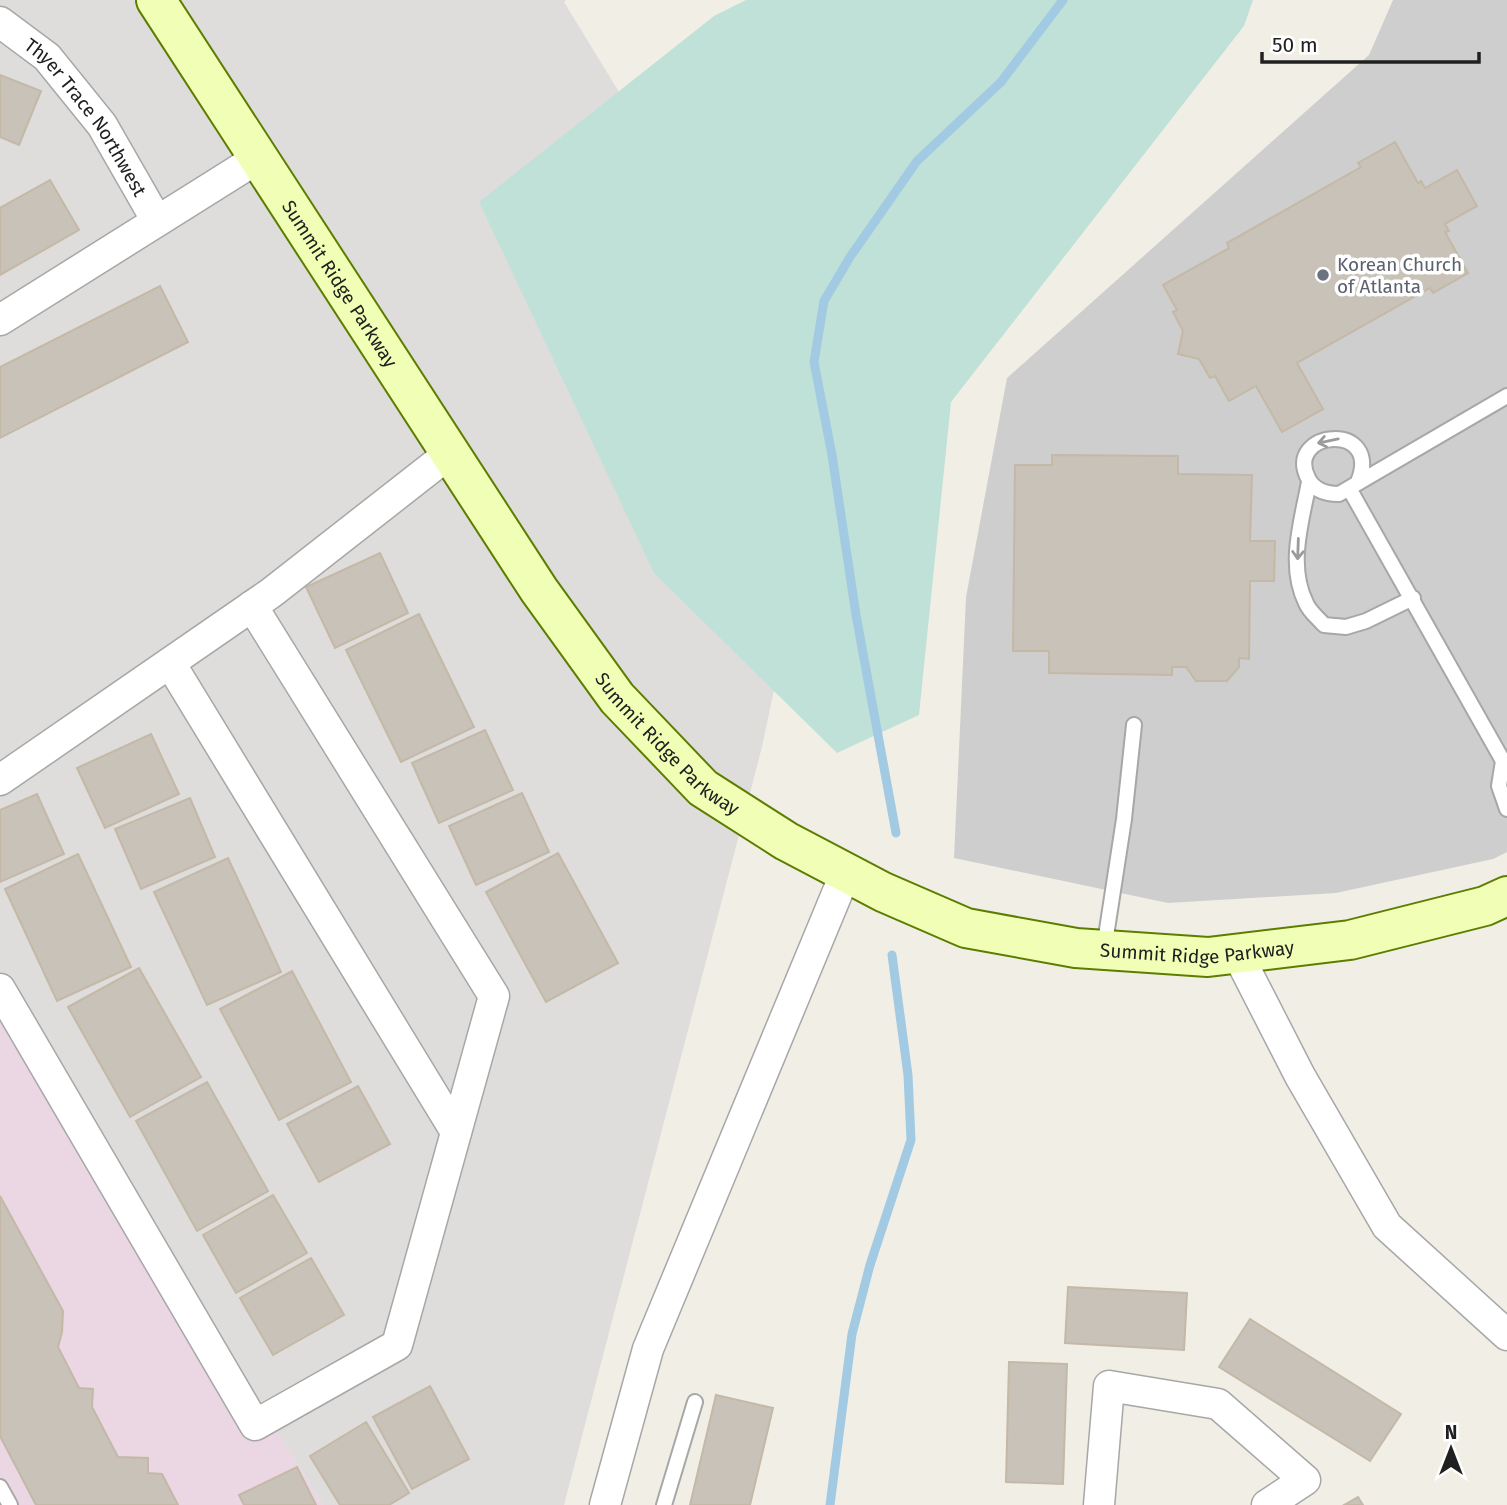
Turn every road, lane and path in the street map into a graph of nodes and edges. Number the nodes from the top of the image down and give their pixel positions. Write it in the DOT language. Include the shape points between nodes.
graph roads {
  1 [pos="156,0"];
  2 [pos="0,22"];
  3 [pos="258,158"];
  4 [pos="157,221"];
  5 [pos="0,320"];
  6 [pos="1507,396"];
  7 [pos="450,453"];
  8 [pos="1309,482"];
  9 [pos="1354,486"];
  10 [pos="1413,598"];
  11 [pos="251,606"];
  12 [pos="170,663"];
  13 [pos="1133,725"];
  14 [pos="1505,763"];
  15 [pos="0,780"];
  16 [pos="1507,809"];
  17 [pos="846,872"];
  18 [pos="1507,895"];
  19 [pos="1104,950"];
  20 [pos="1237,953"];
  21 [pos="0,989"];
  22 [pos="456,1132"];
  23 [pos="1507,1335"];
  24 [pos="695,1402"];
  25 [pos="0,1487"];
  26 [pos="10,1505"];
  27 [pos="605,1505"];
  28 [pos="663,1505"];
  29 [pos="1098,1505"];
  30 [pos="1267,1505"];
  1 -- 3 [label="street, Summit Ridge Parkway"];
  2 -- 4 [label="street, Thyer Trace Northwest" via="47,57 102,125"];
  3 -- 4 [label="street"];
  3 -- 7 [label="street, Summit Ridge Parkway"];
  4 -- 5 [label="street"];
  6 -- 9 [label="lane"];
  7 -- 11 [label="street"];
  7 -- 17 [label="street, Summit Ridge Parkway" via="539,590 617,698 703,788 786,841"];
  8 -- 9 [label="lane" via="1328,494"];
  9 -- 8 [label="lane, one-way" via="1362,461 1358,450 1339,438 1317,442 1309,450 1305,460"];
  8 -- 10 [label="lane, one-way" via="1297,545 1298,582 1306,605 1324,625 1346,627"];
  9 -- 10 [label="lane"];
  10 -- 14 [label="lane"];
  11 -- 12 [label="street"];
  11 -- 22 [label="street" via="494,996"];
  12 -- 15 [label="street"];
  12 -- 22 [label="street"];
  13 -- 19 [label="lane"];
  14 -- 16 [label="lane" via="1499,786"];
  17 -- 19 [label="street, Summit Ridge Parkway" via="966,928"];
  17 -- 27 [label="street" via="648,1349"];
  18 -- 20 [label="street, Summit Ridge Parkway" via="1485,906 1350,940"];
  19 -- 20 [label="street, Summit Ridge Parkway" via="1208,957"];
  20 -- 23 [label="street" via="1300,1076 1387,1226"];
  21 -- 22 [label="street" via="255,1425 397,1345"];
  24 -- 28 [label="lane"];
  25 -- 26 [label="lane"];
  29 -- 30 [label="street" via="1109,1386 1218,1404 1305,1480"];
}
